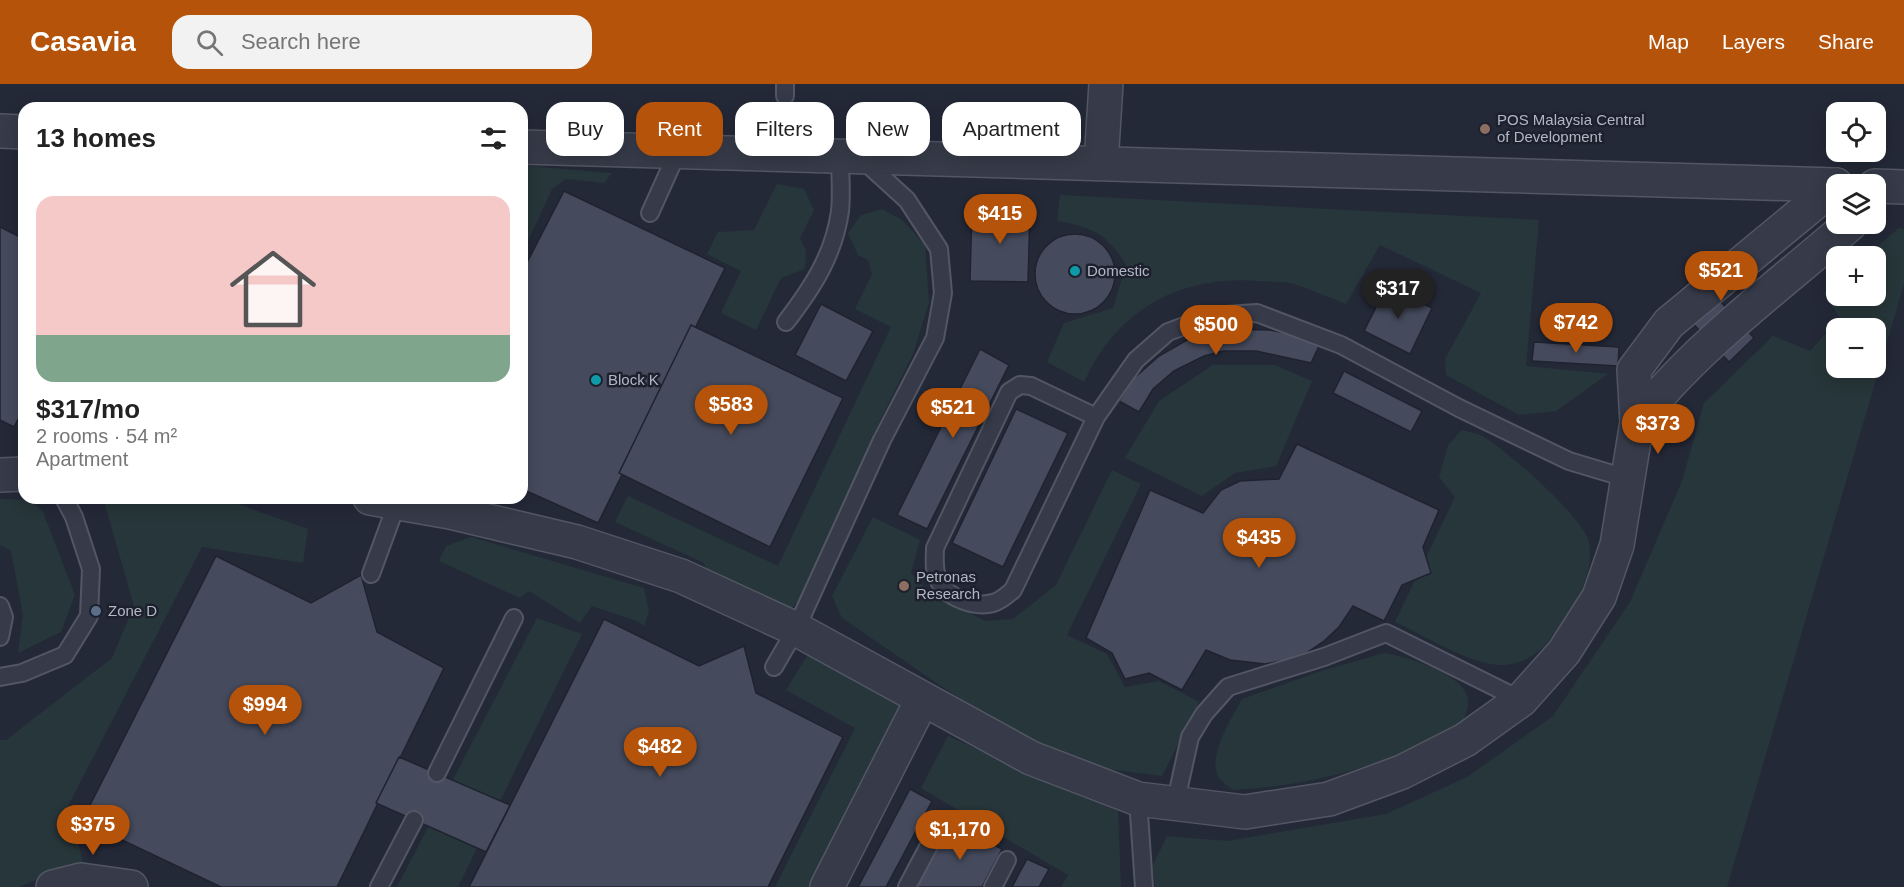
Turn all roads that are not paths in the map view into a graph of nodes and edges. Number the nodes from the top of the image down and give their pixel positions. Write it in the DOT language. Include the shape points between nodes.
graph roads {
  1 [pos="1106,84"];
  2 [pos="0,131"];
  3 [pos="18,132"];
  4 [pos="528,147"];
  5 [pos="636,150"];
  6 [pos="723,152"];
  7 [pos="676,156"];
  8 [pos="846,156"];
  9 [pos="850,156"];
  10 [pos="1101,163"];
  11 [pos="1826,185"];
  12 [pos="1826,193"];
  13 [pos="650,213"];
  14 [pos="1838,234"];
  15 [pos="786,322"];
  16 [pos="1096,417"];
  17 [pos="1637,422"];
  18 [pos="18,474"];
  19 [pos="0,475"];
  20 [pos="1629,479"];
  21 [pos="67,504"];
  22 [pos="382,504"];
  23 [pos="405,504"];
  24 [pos="371,574"];
  25 [pos="0,606"];
  26 [pos="514,618"];
  27 [pos="796,629"];
  28 [pos="0,637"];
  29 [pos="774,667"];
  30 [pos="0,677"];
  31 [pos="922,700"];
  32 [pos="1521,700"];
  33 [pos="437,773"];
  34 [pos="1138,798"];
  35 [pos="1175,805"];
  36 [pos="414,820"];
  37 [pos="942,821"];
  38 [pos="1007,860"];
  39 [pos="52,887"];
  40 [pos="131,887"];
  41 [pos="379,887"];
  42 [pos="827,887"];
  43 [pos="908,887"];
  44 [pos="993,887"];
  45 [pos="1144,887"];
  1 -- 10 [label="street"];
  2 -- 3 [label="street"];
  4 -- 5 [label="street"];
  6 -- 8 [label="street"];
  7 -- 13 [label="lane"];
  9 -- 10 [label="street"];
  9 -- 15 [label="lane" via="831,248 815,284"];
  9 -- 27 [label="lane" via="907,201 939,249 943,293 935,338 882,440"];
  10 -- 11 [label="street"];
  12 -- 17 [label="street" via="1669,323 1634,370"];
  14 -- 17 [label="street" via="1661,390"];
  16 -- 16 [label="lane" via="1013,590 986,604 964,601 947,592 935,569 935,548 1009,392 1020,385 1031,386"];
  16 -- 20 [label="lane" via="1136,360 1168,332 1211,316 1257,313 1341,345 1569,461"];
  17 -- 20 [label="street"];
  18 -- 19 [label="street"];
  20 -- 32 [label="street" via="1617,545 1599,597 1564,652"];
  21 -- 30 [label="lane" via="91,568 89,616 65,655 22,673"];
  22 -- 24 [label="lane"];
  23 -- 27 [label="street" via="577,542 681,576"];
  25 -- 28 [label="lane" via="4,617"];
  26 -- 33 [label="lane"];
  27 -- 29 [label="lane"];
  27 -- 31 [label="street"];
  31 -- 34 [label="street" via="1031,758"];
  31 -- 42 [label="street"];
  32 -- 35 [label="street" via="1465,740 1402,772 1329,799 1245,812"];
  32 -- 35 [label="lane" via="1386,633 1228,687 1190,737"];
  34 -- 35 [label="street"];
  34 -- 45 [label="lane"];
  36 -- 41 [label="lane"];
  37 -- 43 [label="lane"];
  38 -- 44 [label="lane"];
  39 -- 40 [label="street" via="81,880"];
}
